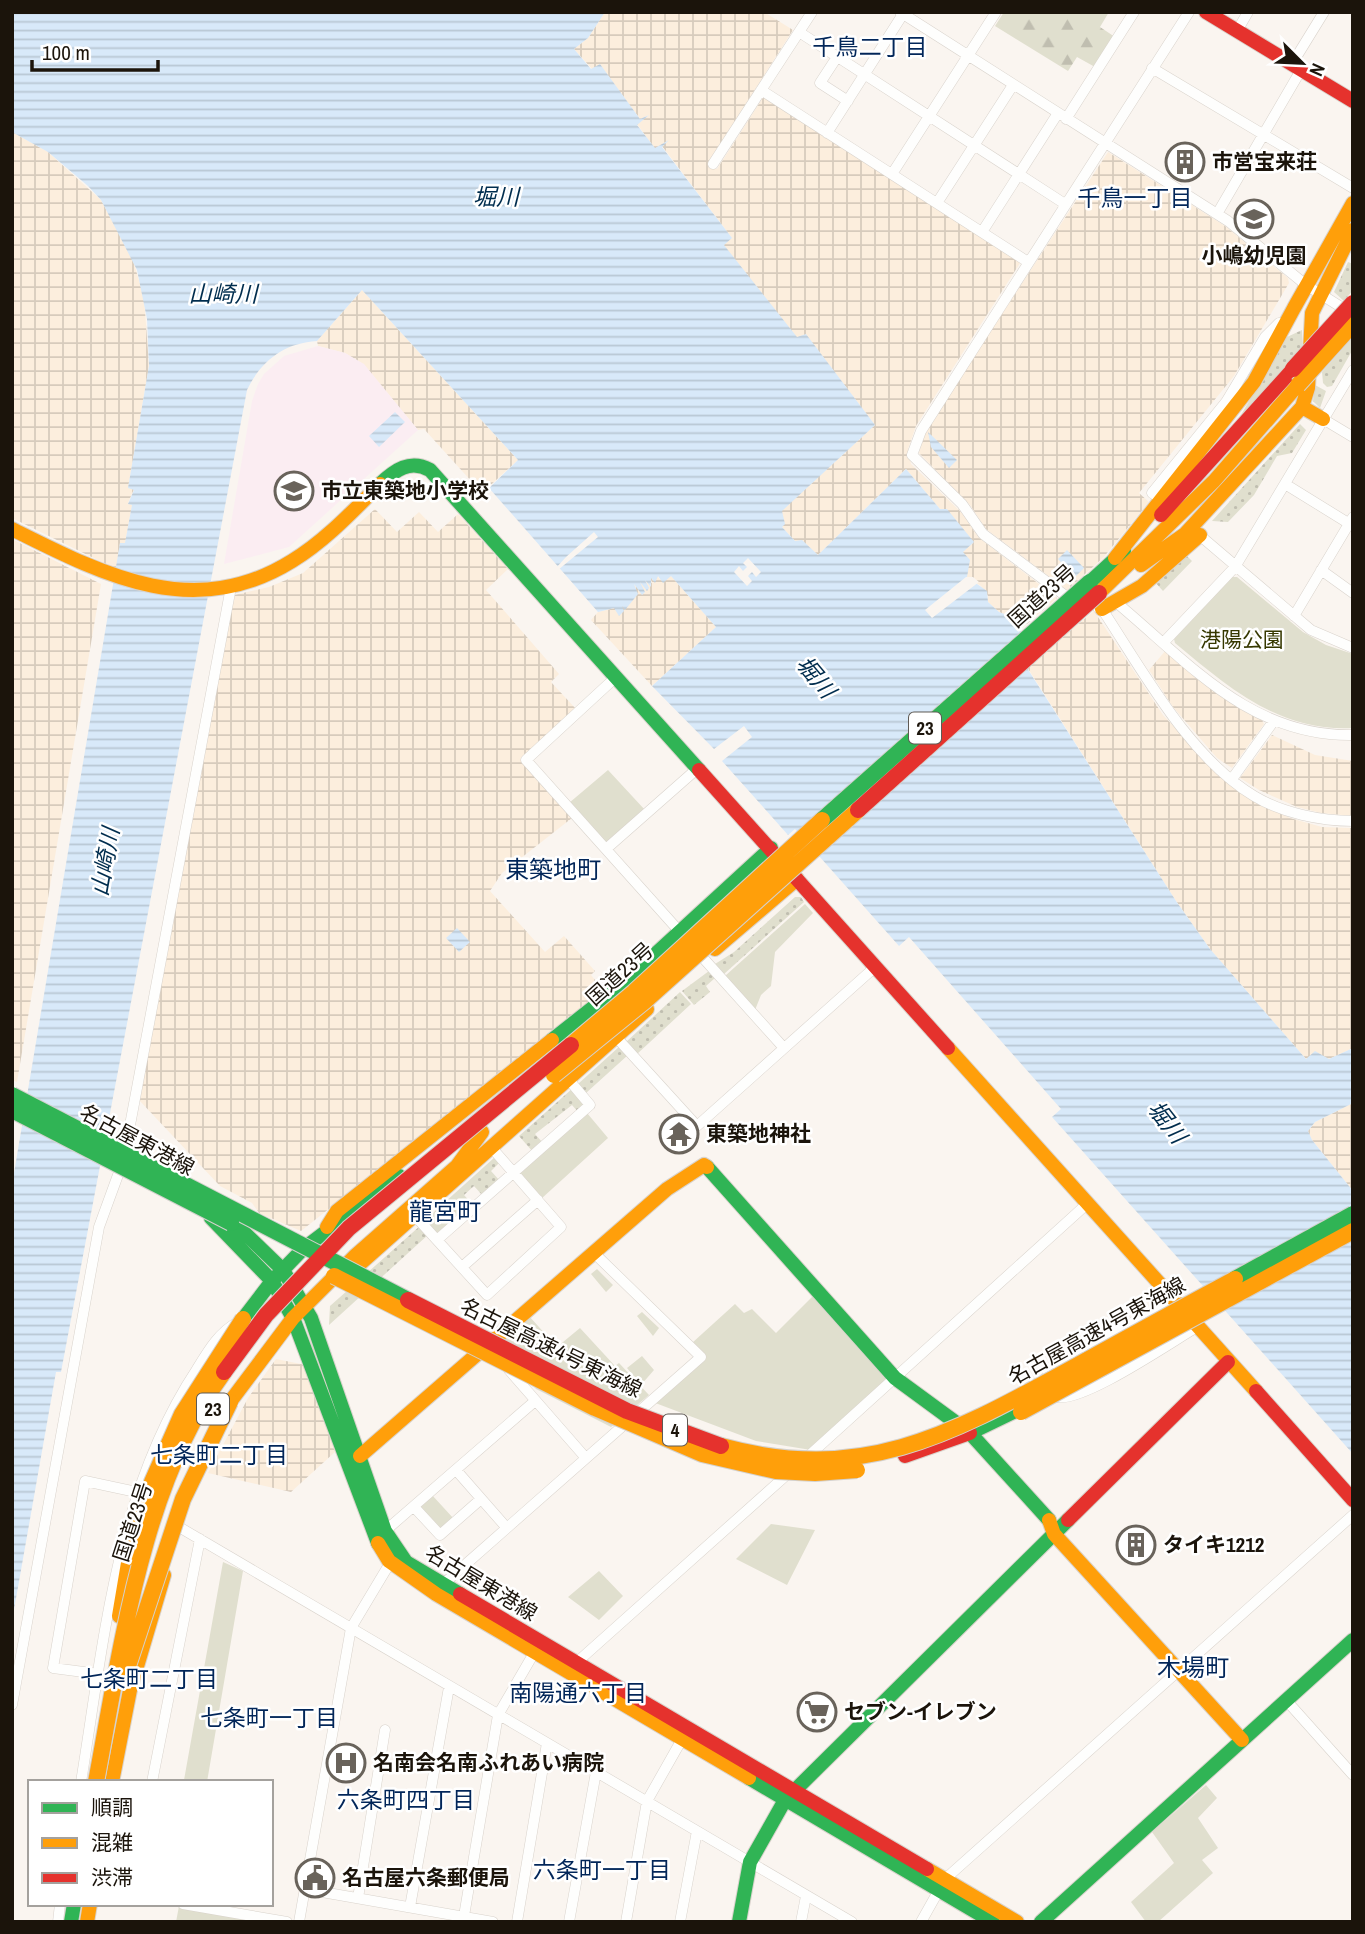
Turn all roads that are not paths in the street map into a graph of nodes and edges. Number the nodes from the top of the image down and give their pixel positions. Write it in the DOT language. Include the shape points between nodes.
graph roads {
  1 [pos="811,12"];
  2 [pos="996,12"];
  3 [pos="1133,12"];
  4 [pos="1189,12"];
  5 [pos="1206,12"];
  6 [pos="1248,12"];
  7 [pos="1324,12"];
  8 [pos="902,13"];
  9 [pos="1237,31"];
  10 [pos="799,32"];
  11 [pos="968,56"];
  12 [pos="837,57"];
  13 [pos="1297,67"];
  14 [pos="1152,68"];
  15 [pos="864,74"];
  16 [pos="1013,85"];
  17 [pos="761,90"];
  18 [pos="848,100"];
  19 [pos="1353,101"];
  20 [pos="929,116"];
  21 [pos="1062,116"];
  22 [pos="827,133"];
  23 [pos="1264,135"];
  24 [pos="1104,143"];
  25 [pos="975,145"];
  26 [pos="713,164"];
  27 [pos="892,174"];
  28 [pos="1019,174"];
  29 [pos="1353,188"];
  30 [pos="1353,203"];
  31 [pos="937,204"];
  32 [pos="1065,204"];
  33 [pos="1217,214"];
  34 [pos="1353,230"];
  35 [pos="982,232"];
  36 [pos="1028,262"];
  37 [pos="1313,290"];
  38 [pos="1353,303"];
  39 [pos="1294,308"];
  40 [pos="1353,314"];
  41 [pos="1353,324"];
  42 [pos="1353,370"];
  43 [pos="1296,377"];
  44 [pos="1302,407"];
  45 [pos="1323,419"];
  46 [pos="1353,437"];
  47 [pos="1285,484"];
  48 [pos="1155,495"];
  49 [pos="1351,522"];
  50 [pos="12,529"];
  51 [pos="1198,534"];
  52 [pos="1118,566"];
  53 [pos="1235,567"];
  54 [pos="1321,570"];
  55 [pos="224,588"];
  56 [pos="1353,593"];
  57 [pos="1110,606"];
  58 [pos="1294,616"];
  59 [pos="1164,642"];
  60 [pos="1353,649"];
  61 [pos="616,677"];
  62 [pos="1273,722"];
  63 [pos="1353,735"];
  64 [pos="698,768"];
  65 [pos="1232,779"];
  66 [pos="1353,821"];
  67 [pos="771,848"];
  68 [pos="606,849"];
  69 [pos="797,879"];
  70 [pos="681,930"];
  71 [pos="706,957"];
  72 [pos="874,968"];
  73 [pos="616,1037"];
  74 [pos="785,1048"];
  75 [pos="569,1080"];
  76 [pos="14,1104"];
  77 [pos="474,1133"];
  78 [pos="492,1148"];
  79 [pos="120,1158"];
  80 [pos="513,1172"];
  81 [pos="538,1200"];
  82 [pos="1088,1203"];
  83 [pos="1353,1214"];
  84 [pos="415,1216"];
  85 [pos="1353,1231"];
  86 [pos="323,1234"];
  87 [pos="437,1240"];
  88 [pos="593,1252"];
  89 [pos="462,1267"];
  90 [pos="341,1270"];
  91 [pos="278,1275"];
  92 [pos="1174,1300"];
  93 [pos="299,1313"];
  94 [pos="243,1319"];
  95 [pos="421,1322"];
  96 [pos="1197,1327"];
  97 [pos="488,1345"];
  98 [pos="267,1352"];
  99 [pos="520,1357"];
  100 [pos="1099,1362"];
  101 [pos="1228,1362"];
  102 [pos="895,1378"];
  103 [pos="1054,1388"];
  104 [pos="535,1401"];
  105 [pos="967,1431"];
  106 [pos="904,1454"];
  107 [pos="360,1456"];
  108 [pos="585,1457"];
  109 [pos="456,1471"];
  110 [pos="137,1491"];
  111 [pos="481,1499"];
  112 [pos="1353,1500"];
  113 [pos="414,1507"];
  114 [pos="1353,1515"];
  115 [pos="181,1521"];
  116 [pos="506,1527"];
  117 [pos="385,1531"];
  118 [pos="1054,1534"];
  119 [pos="200,1539"];
  120 [pos="393,1558"];
  121 [pos="439,1590"];
  122 [pos="351,1628"];
  123 [pos="1353,1640"];
  124 [pos="121,1647"];
  125 [pos="534,1653"];
  126 [pos="576,1663"];
  127 [pos="126,1672"];
  128 [pos="1179,1672"];
  129 [pos="99,1674"];
  130 [pos="449,1687"];
  131 [pos="1286,1700"];
  132 [pos="12,1705"];
  133 [pos="498,1715"];
  134 [pos="385,1730"];
  135 [pos="1242,1740"];
  136 [pos="681,1741"];
  137 [pos="547,1744"];
  138 [pos="596,1772"];
  139 [pos="1353,1775"];
  140 [pos="81,1780"];
  141 [pos="96,1780"];
  142 [pos="110,1780"];
  143 [pos="110,1780"];
  144 [pos="152,1780"];
  145 [pos="789,1796"];
  146 [pos="647,1801"];
  147 [pos="697,1832"];
  148 [pos="750,1862"];
  149 [pos="941,1885"];
  150 [pos="304,1889"];
  151 [pos="806,1896"];
  152 [pos="358,1898"];
  153 [pos="195,1906"];
  154 [pos="410,1908"];
  155 [pos="463,1919"];
  156 [pos="287,1922"];
  157 [pos="299,1922"];
  158 [pos="493,1922"];
  159 [pos="517,1922"];
  160 [pos="569,1922"];
  161 [pos="626,1922"];
  162 [pos="680,1922"];
  163 [pos="739,1922"];
  164 [pos="801,1922"];
  165 [pos="852,1922"];
  166 [pos="921,1922"];
  167 [pos="993,1922"];
  168 [pos="1017,1922"];
  169 [pos="1041,1922"];
  1 -- 10 [label="street"];
  2 -- 11 [label="street"];
  3 -- 21 [label="street"];
  4 -- 14 [label="street"];
  5 -- 9 [label="main road"];
  6 -- 9 [label="street"];
  7 -- 13 [label="street"];
  8 -- 11 [label="street"];
  8 -- 15 [label="street"];
  9 -- 13 [label="main road"];
  10 -- 12 [label="street"];
  10 -- 17 [label="street"];
  11 -- 16 [label="street"];
  11 -- 20 [label="street"];
  12 -- 15 [label="street"];
  12 -- 18 [label="street" via="820,83"];
  13 -- 19 [label="main road"];
  13 -- 23 [label="street"];
  14 -- 23 [label="street"];
  14 -- 24 [label="street"];
  15 -- 18 [label="street"];
  15 -- 20 [label="street"];
  16 -- 21 [label="street"];
  16 -- 25 [label="street"];
  17 -- 22 [label="street"];
  17 -- 26 [label="street"];
  18 -- 22 [label="street"];
  20 -- 25 [label="street"];
  20 -- 27 [label="street"];
  21 -- 24 [label="street"];
  21 -- 28 [label="street"];
  22 -- 27 [label="street"];
  23 -- 29 [label="street"];
  23 -- 33 [label="street"];
  24 -- 32 [label="street"];
  24 -- 33 [label="street"];
  25 -- 28 [label="street"];
  25 -- 31 [label="street"];
  27 -- 31 [label="street"];
  28 -- 32 [label="street"];
  28 -- 35 [label="street"];
  30 -- 37 [label="main road"];
  31 -- 35 [label="street"];
  32 -- 36 [label="street"];
  33 -- 37 [label="street"];
  34 -- 37 [label="main road"];
  35 -- 36 [label="street"];
  36 -- 57 [label="street" via="921,431 912,455 962,504 983,534 1063,594"];
  37 -- 39 [label="main road"];
  37 -- 40 [label="street"];
  37 -- 44 [label="main road" via="1308,387"];
  38 -- 43 [label="main road, 国道23号 / 23, bridge"];
  39 -- 48 [label="street" via="1265,337 1226,402 1152,493"];
  39 -- 52 [label="main road, 23" via="1254,382"];
  41 -- 43 [label="main road, 国道23号 / 23, bridge"];
  42 -- 45 [label="street"];
  43 -- 52 [label="main road, 国道23号 / 23" via="1214,481"];
  44 -- 45 [label="main road"];
  44 -- 52 [label="main road, 23" via="1185,534 1151,561"];
  45 -- 46 [label="street"];
  45 -- 47 [label="street"];
  47 -- 49 [label="street"];
  47 -- 53 [label="street"];
  49 -- 54 [label="street"];
  50 -- 55 [label="main road" via="108,576 160,591"];
  51 -- 53 [label="street"];
  51 -- 57 [label="main road" via="1169,565"];
  52 -- 77 [label="main road, 国道23号 / 23, bridge" via="759,875"];
  53 -- 58 [label="street"];
  53 -- 59 [label="street"];
  54 -- 56 [label="street"];
  54 -- 58 [label="street"];
  55 -- 61 [label="main road" via="270,573 298,557 391,474 419,463 447,486"];
  55 -- 79 [label="street"];
  57 -- 59 [label="street"];
  57 -- 65 [label="street" via="1166,706"];
  58 -- 60 [label="street" via="1333,642"];
  59 -- 62 [label="street" via="1230,697"];
  61 -- 64 [label="main road"];
  61 -- 68 [label="street" via="526,760"];
  62 -- 63 [label="street"];
  62 -- 65 [label="street"];
  64 -- 67 [label="main road"];
  64 -- 68 [label="street"];
  65 -- 66 [label="street" via="1255,797 1295,812"];
  67 -- 69 [label="main road"];
  67 -- 70 [label="main road"];
  68 -- 70 [label="street"];
  69 -- 71 [label="main road"];
  69 -- 72 [label="main road"];
  70 -- 71 [label="street"];
  70 -- 86 [label="main road" via="624,983 337,1211"];
  71 -- 73 [label="main road"];
  71 -- 74 [label="street"];
  72 -- 74 [label="street"];
  72 -- 82 [label="main road"];
  73 -- 74 [label="street" via="697,1126"];
  73 -- 75 [label="main road"];
  75 -- 78 [label="main road"];
  75 -- 80 [label="street" via="590,1104"];
  76 -- 79 [label="main road, 名古屋東港線, bridge"];
  76 -- 95 [label="main road, 名古屋高速4号東海線 / 4, bridge"];
  76 -- 99 [label="main road, 名古屋高速4号東海線 / 4, bridge"];
  77 -- 86 [label="main road" via="444,1141"];
  77 -- 90 [label="main road" via="457,1166"];
  77 -- 124 [label="main road, 国道23号 / 23, bridge" via="349,1228 266,1315 221,1376 164,1489"];
  77 -- 127 [label="main road, 国道23号 / 23, bridge" via="314,1275 231,1381 174,1490 151,1562"];
  78 -- 80 [label="street"];
  78 -- 84 [label="main road"];
  79 -- 91 [label="main road, 名古屋東港線" via="186,1197"];
  79 -- 132 [label="street" via="99,1227"];
  80 -- 81 [label="street"];
  80 -- 87 [label="street"];
  81 -- 89 [label="street"];
  81 -- 89 [label="street" via="561,1227 487,1294"];
  82 -- 92 [label="main road"];
  82 -- 102 [label="street"];
  83 -- 99 [label="main road, 名古屋高速4号東海線 / 4, bridge" via="1018,1401 931,1440 863,1458 789,1461 729,1449 673,1430"];
  84 -- 87 [label="street"];
  84 -- 90 [label="main road" via="362,1262"];
  85 -- 95 [label="main road, 名古屋高速4号東海線 / 4, bridge" via="1010,1418 909,1459 835,1473 773,1472 703,1456"];
  86 -- 91 [label="main road"];
  87 -- 89 [label="street"];
  88 -- 97 [label="main road"];
  88 -- 102 [label="main road" via="667,1189 704,1165"];
  88 -- 108 [label="street" via="701,1357"];
  90 -- 93 [label="main road"];
  91 -- 93 [label="main road, 名古屋東港線"];
  91 -- 94 [label="main road"];
  92 -- 96 [label="main road"];
  92 -- 103 [label="street" via="1050,1368"];
  93 -- 98 [label="main road"];
  93 -- 107 [label="main road, 名古屋東港線"];
  93 -- 120 [label="main road, 名古屋東港線" via="375,1537"];
  94 -- 110 [label="street" via="226,1328 185,1386"];
  94 -- 124 [label="main road, bridge" via="182,1414 152,1482 130,1557 117,1628"];
  95 -- 106 [label="main road, bridge" via="431,1336 544,1394 676,1457 723,1472 783,1483 817,1479"];
  96 -- 101 [label="main road"];
  96 -- 103 [label="street" via="1091,1390 1057,1398"];
  97 -- 104 [label="street"];
  97 -- 107 [label="main road"];
  98 -- 115 [label="main road" via="215,1443"];
  98 -- 127 [label="main road, bridge" via="230,1402 200,1456 172,1523"];
  99 -- 106 [label="main road, bridge" via="536,1357 665,1415 735,1439 835,1455"];
  100 -- 103 [label="main road"];
  101 -- 112 [label="main road"];
  101 -- 118 [label="main road"];
  102 -- 105 [label="main road"];
  102 -- 126 [label="street"];
  103 -- 105 [label="main road"];
  104 -- 108 [label="street"];
  104 -- 109 [label="street"];
  105 -- 106 [label="main road"];
  105 -- 118 [label="main road" via="1052,1523"];
  107 -- 117 [label="main road, 名古屋東港線"];
  108 -- 116 [label="street"];
  109 -- 111 [label="street"];
  109 -- 113 [label="street"];
  110 -- 115 [label="street"];
  110 -- 129 [label="street" via="122,1544"];
  110 -- 129 [label="street" via="85,1481 53,1668"];
  111 -- 113 [label="street" via="440,1535"];
  111 -- 116 [label="street"];
  113 -- 117 [label="street"];
  114 -- 128 [label="street"];
  115 -- 119 [label="street"];
  115 -- 143 [label="main road" via="130,1690"];
  116 -- 121 [label="street"];
  117 -- 120 [label="main road, 名古屋東港線"];
  118 -- 128 [label="main road"];
  118 -- 145 [label="main road"];
  119 -- 122 [label="street"];
  119 -- 144 [label="street"];
  120 -- 121 [label="main road, 名古屋東港線"];
  120 -- 122 [label="street"];
  121 -- 125 [label="main road, 名古屋東港線"];
  121 -- 126 [label="main road, 名古屋東港線"];
  122 -- 130 [label="street"];
  122 -- 150 [label="street"];
  123 -- 131 [label="main road"];
  124 -- 141 [label="main road, 国道23号 / 23, bridge"];
  125 -- 133 [label="street"];
  125 -- 136 [label="main road, 名古屋東港線"];
  126 -- 145 [label="main road, 名古屋東港線"];
  127 -- 142 [label="main road, 国道23号 / 23"];
  128 -- 135 [label="main road"];
  128 -- 149 [label="street"];
  129 -- 140 [label="street"];
  130 -- 133 [label="street"];
  130 -- 154 [label="street"];
  131 -- 135 [label="main road"];
  131 -- 139 [label="street"];
  133 -- 137 [label="street"];
  133 -- 155 [label="street"];
  134 -- 152 [label="street"];
  135 -- 169 [label="main road"];
  136 -- 145 [label="main road, 名古屋東港線"];
  136 -- 146 [label="street"];
  137 -- 138 [label="street"];
  137 -- 159 [label="street"];
  138 -- 146 [label="street"];
  138 -- 160 [label="street"];
  145 -- 148 [label="main road"];
  145 -- 149 [label="main road, 名古屋東港線"];
  146 -- 147 [label="street"];
  146 -- 161 [label="street"];
  147 -- 148 [label="street"];
  147 -- 162 [label="street"];
  148 -- 151 [label="street"];
  148 -- 163 [label="main road"];
  149 -- 166 [label="street"];
  149 -- 167 [label="main road, 名古屋東港線"];
  149 -- 168 [label="main road, 名古屋東港線"];
  150 -- 152 [label="street"];
  150 -- 157 [label="street"];
  151 -- 164 [label="street"];
  151 -- 165 [label="street"];
  152 -- 154 [label="street"];
  153 -- 156 [label="street"];
  154 -- 155 [label="street"];
  155 -- 158 [label="street"];
}
